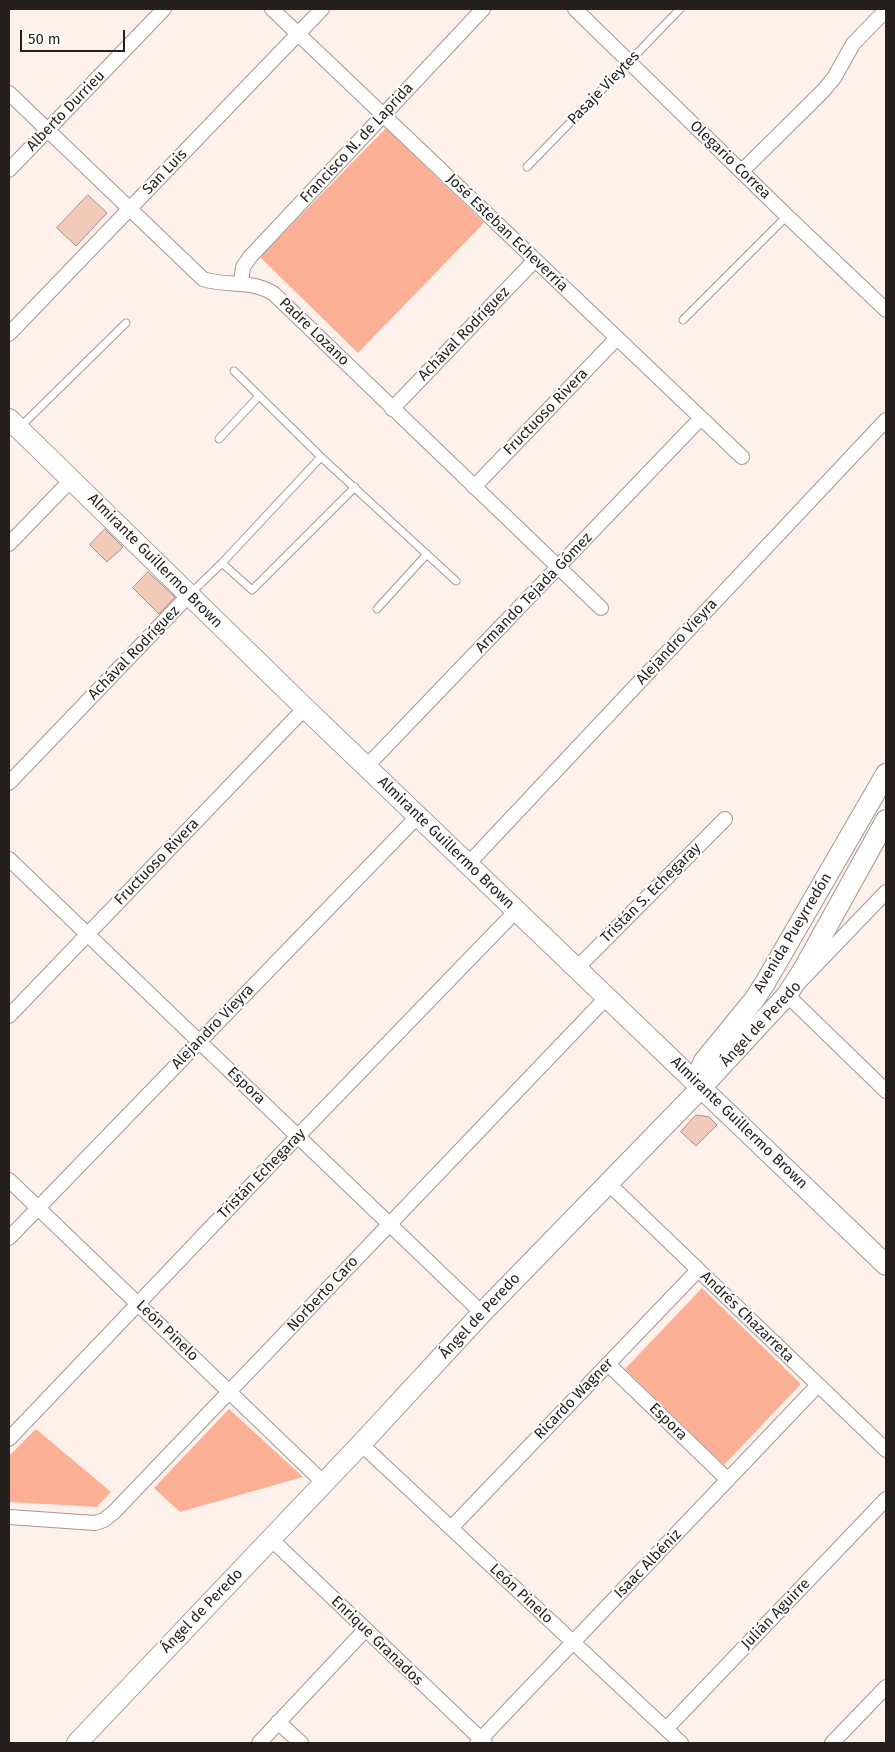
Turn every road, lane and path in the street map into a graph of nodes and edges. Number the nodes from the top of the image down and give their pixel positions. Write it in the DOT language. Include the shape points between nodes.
graph roads {
  1 [pos="164,9"];
  2 [pos="272,9"];
  3 [pos="322,9"];
  4 [pos="483,9"];
  5 [pos="575,9"];
  6 [pos="680,9"];
  7 [pos="886,10"];
  8 [pos="298,34"];
  9 [pos="629,62"];
  10 [pos="9,93"];
  11 [pos="383,115"];
  12 [pos="48,130"];
  13 [pos="528,167"];
  14 [pos="9,170"];
  15 [pos="742,171"];
  16 [pos="130,209"];
  17 [pos="787,216"];
  18 [pos="535,260"];
  19 [pos="241,283"];
  20 [pos="886,310"];
  21 [pos="683,320"];
  22 [pos="126,323"];
  23 [pos="9,334"];
  24 [pos="617,338"];
  25 [pos="234,371"];
  26 [pos="259,396"];
  27 [pos="392,409"];
  28 [pos="701,418"];
  29 [pos="886,420"];
  30 [pos="14,423"];
  31 [pos="219,439"];
  32 [pos="321,457"];
  33 [pos="742,457"];
  34 [pos="72,479"];
  35 [pos="474,487"];
  36 [pos="355,488"];
  37 [pos="9,544"];
  38 [pos="427,554"];
  39 [pos="222,563"];
  40 [pos="558,567"];
  41 [pos="456,581"];
  42 [pos="189,595"];
  43 [pos="601,608"];
  44 [pos="377,609"];
  45 [pos="305,708"];
  46 [pos="366,767"];
  47 [pos="886,774"];
  48 [pos="9,783"];
  49 [pos="418,816"];
  50 [pos="725,819"];
  51 [pos="886,820"];
  52 [pos="9,859"];
  53 [pos="468,864"];
  54 [pos="886,892"];
  55 [pos="516,911"];
  56 [pos="88,934"];
  57 [pos="577,968"];
  58 [pos="787,995"];
  59 [pos="606,997"];
  60 [pos="9,1016"];
  61 [pos="199,1041"];
  62 [pos="701,1088"];
  63 [pos="886,1091"];
  64 [pos="298,1136"];
  65 [pos="9,1180"];
  66 [pos="608,1183"];
  67 [pos="37,1207"];
  68 [pos="389,1224"];
  69 [pos="9,1238"];
  70 [pos="886,1265"];
  71 [pos="698,1270"];
  72 [pos="138,1304"];
  73 [pos="482,1313"];
  74 [pos="608,1364"];
  75 [pos="818,1386"];
  76 [pos="230,1392"];
  77 [pos="9,1439"];
  78 [pos="361,1444"];
  79 [pos="886,1450"];
  80 [pos="728,1480"];
  81 [pos="324,1483"];
  82 [pos="886,1499"];
  83 [pos="9,1517"];
  84 [pos="451,1528"];
  85 [pos="271,1539"];
  86 [pos="365,1630"];
  87 [pos="573,1642"];
  88 [pos="886,1687"];
  89 [pos="278,1722"];
  90 [pos="666,1729"];
  91 [pos="481,1742"];
  92 [pos="77,1743"];
  93 [pos="259,1743"];
  94 [pos="301,1743"];
  95 [pos="681,1743"];
  96 [pos="832,1743"];
  1 -- 12 [label="street, Alberto Durrieu"];
  2 -- 8 [label="street, José Esteban Echeverría"];
  3 -- 8 [label="street, San Luis"];
  4 -- 11 [label="street, Francisco N. de Laprida"];
  5 -- 9 [label="street, Olegario Correa"];
  6 -- 9 [label="lane, Pasaje Vieytes"];
  7 -- 15 [label="street" via="853,44 822,92"];
  8 -- 11 [label="street, José Esteban Echeverría"];
  8 -- 16 [label="street, San Luis"];
  9 -- 13 [label="lane, Pasaje Vieytes"];
  9 -- 15 [label="street, Olegario Correa"];
  10 -- 12 [label="street, Padre Lozano"];
  11 -- 18 [label="street, José Esteban Echeverría"];
  11 -- 19 [label="street, Francisco N. de Laprida" via="250,257 243,266"];
  12 -- 14 [label="street, Alberto Durrieu"];
  12 -- 16 [label="street, Padre Lozano"];
  15 -- 17 [label="street, Olegario Correa"];
  16 -- 19 [label="street, Padre Lozano" via="203,279"];
  16 -- 23 [label="street, San Luis"];
  17 -- 20 [label="street, Olegario Correa"];
  17 -- 21 [label="lane"];
  18 -- 24 [label="street, José Esteban Echeverría"];
  18 -- 27 [label="street, Achával Rodríguez"];
  19 -- 27 [label="street, Padre Lozano" via="260,286 273,293"];
  22 -- 30 [label="lane"];
  24 -- 28 [label="street, José Esteban Echeverría"];
  24 -- 35 [label="street, Fructuoso Rivera"];
  25 -- 26 [label="lane"];
  26 -- 31 [label="lane"];
  26 -- 32 [label="lane"];
  27 -- 35 [label="street, Padre Lozano"];
  28 -- 33 [label="street, José Esteban Echeverría"];
  28 -- 40 [label="street, Armando Tejada Gómez"];
  29 -- 53 [label="street, Alejandro Vieyra"];
  30 -- 34 [label="main road, Almirante Guillermo Brown"];
  32 -- 36 [label="lane"];
  32 -- 39 [label="lane, Achával Rodríguez"];
  34 -- 37 [label="street"];
  34 -- 42 [label="main road, Almirante Guillermo Brown"];
  35 -- 40 [label="street, Padre Lozano"];
  36 -- 38 [label="lane"];
  36 -- 39 [label="lane" via="252,590"];
  38 -- 41 [label="lane"];
  38 -- 44 [label="lane"];
  39 -- 42 [label="lane, Achával Rodríguez"];
  40 -- 43 [label="street, Padre Lozano"];
  40 -- 46 [label="street, Armando Tejada Gómez"];
  42 -- 45 [label="main road, Almirante Guillermo Brown"];
  42 -- 48 [label="street, Achával Rodríguez"];
  45 -- 46 [label="main road, Almirante Guillermo Brown"];
  45 -- 56 [label="street, Fructuoso Rivera"];
  46 -- 49 [label="main road, Almirante Guillermo Brown"];
  47 -- 62 [label="main road, Avenida Pueyrredón" via="766,983 704,1062 699,1072"];
  49 -- 53 [label="main road, Almirante Guillermo Brown"];
  49 -- 61 [label="street, Alejandro Vieyra"];
  50 -- 57 [label="street, Tristán S. Echegaray"];
  51 -- 58 [label="main road, Avenida Pueyrredón"];
  52 -- 56 [label="street, Espora"];
  53 -- 55 [label="main road, Almirante Guillermo Brown"];
  54 -- 58 [label="street, Ángel de Peredo"];
  55 -- 57 [label="main road, Almirante Guillermo Brown"];
  55 -- 64 [label="street, Tristán Echegaray"];
  56 -- 60 [label="street, Fructuoso Rivera"];
  56 -- 61 [label="street, Espora"];
  57 -- 59 [label="main road, Almirante Guillermo Brown"];
  58 -- 62 [label="main road, Ángel de Peredo"];
  58 -- 63 [label="street"];
  59 -- 62 [label="main road, Almirante Guillermo Brown"];
  59 -- 68 [label="street, Norberto Caro"];
  61 -- 64 [label="street, Espora"];
  61 -- 67 [label="street, Alejandro Vieyra"];
  62 -- 66 [label="main road, Ángel de Peredo"];
  62 -- 70 [label="main road, Almirante Guillermo Brown"];
  64 -- 68 [label="street, Espora"];
  64 -- 72 [label="street, Tristán Echegaray"];
  65 -- 67 [label="street, León Pinelo"];
  66 -- 71 [label="street, Andrés Chazarreta"];
  66 -- 73 [label="main road, Ángel de Peredo"];
  67 -- 69 [label="street, Alejandro Vieyra"];
  67 -- 72 [label="street, León Pinelo"];
  68 -- 73 [label="street, Espora"];
  68 -- 76 [label="street, Norberto Caro"];
  71 -- 74 [label="street, Ricardo Wagner"];
  71 -- 75 [label="street, Andrés Chazarreta"];
  72 -- 76 [label="street, León Pinelo"];
  72 -- 77 [label="street, Tristán Echegaray"];
  73 -- 78 [label="main road, Ángel de Peredo"];
  74 -- 80 [label="street, Espora"];
  74 -- 84 [label="street, Ricardo Wagner"];
  75 -- 79 [label="street, Andrés Chazarreta"];
  75 -- 80 [label="street, Isaac Albéniz"];
  76 -- 81 [label="street, León Pinelo"];
  76 -- 83 [label="street, Norberto Caro" via="104,1520 95,1523"];
  78 -- 81 [label="main road, Ángel de Peredo"];
  78 -- 84 [label="street, León Pinelo"];
  80 -- 87 [label="street, Isaac Albéniz"];
  81 -- 85 [label="main road, Ángel de Peredo"];
  82 -- 90 [label="street, Julián Aguirre"];
  84 -- 87 [label="street, León Pinelo"];
  85 -- 86 [label="street, Enrique Granados"];
  85 -- 92 [label="main road, Ángel de Peredo"];
  86 -- 89 [label="street"];
  86 -- 91 [label="street, Enrique Granados"];
  87 -- 90 [label="street, León Pinelo"];
  87 -- 91 [label="street, Isaac Albéniz"];
  88 -- 96 [label="street"];
  89 -- 93 [label="street"];
  89 -- 94 [label="street"];
  90 -- 95 [label="street, León Pinelo"];
}
